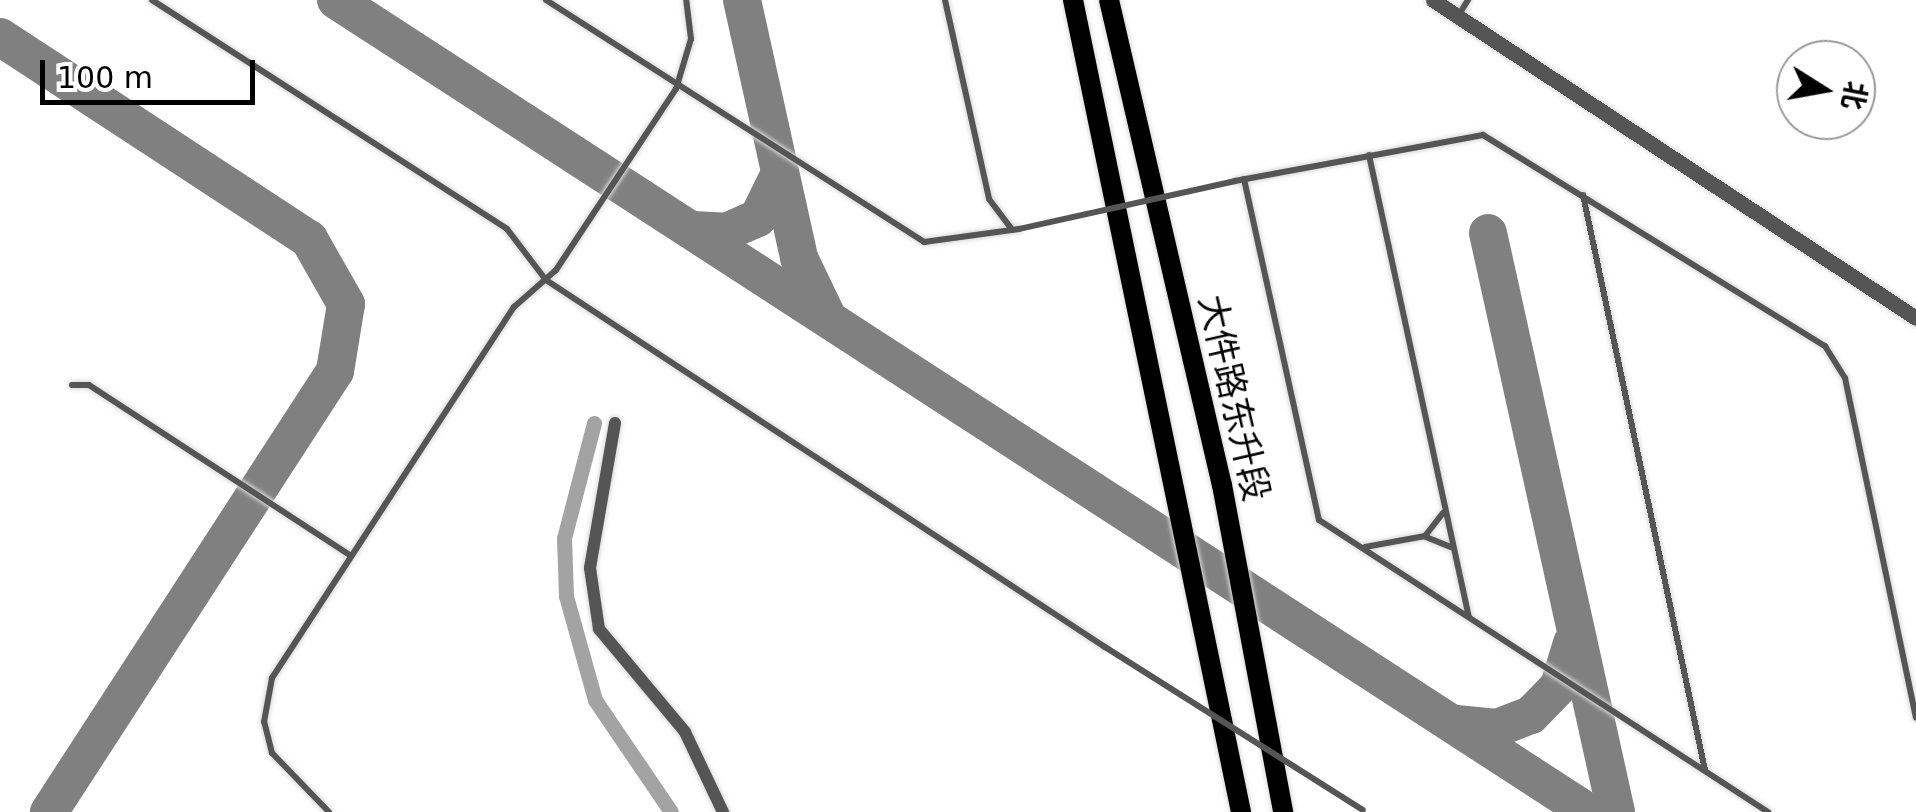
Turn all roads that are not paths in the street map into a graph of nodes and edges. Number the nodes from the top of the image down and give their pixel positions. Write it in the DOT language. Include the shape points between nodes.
graph roads {
  1 [pos="152,0"];
  2 [pos="546,0"];
  3 [pos="686,0"];
  4 [pos="945,0"];
  5 [pos="1073,0"];
  6 [pos="1110,0"];
  7 [pos="1433,0"];
  8 [pos="1468,0"];
  9 [pos="1458,16"];
  10 [pos="677,86"];
  11 [pos="1369,154"];
  12 [pos="1239,180"];
  13 [pos="1582,193"];
  14 [pos="1018,229"];
  15 [pos="546,280"];
  16 [pos="1916,318"];
  17 [pos="72,385"];
  18 [pos="616,423"];
  19 [pos="1444,511"];
  20 [pos="1424,536"];
  21 [pos="1358,546"];
  22 [pos="1452,548"];
  23 [pos="351,556"];
  24 [pos="1476,624"];
  25 [pos="1916,718"];
  26 [pos="1705,771"];
  27 [pos="1365,811"];
  28 [pos="329,812"];
  29 [pos="723,812"];
  30 [pos="1242,812"];
  31 [pos="1284,812"];
  32 [pos="1768,812"];
  1 -- 15 [label="lane" via="507,229"];
  2 -- 10 [label="lane"];
  3 -- 10 [label="lane" via="691,39"];
  4 -- 14 [label="lane" via="989,199 1004,225"];
  5 -- 30 [label="main road, 大件路东升段"];
  6 -- 31 [label="main road, 大件路东升段" via="1222,485"];
  7 -- 9 [label="street"];
  8 -- 9 [label="lane"];
  9 -- 16 [label="street"];
  10 -- 14 [label="lane" via="924,242"];
  10 -- 15 [label="lane"];
  11 -- 12 [label="lane"];
  11 -- 13 [label="lane" via="1484,135"];
  11 -- 19 [label="lane"];
  12 -- 14 [label="lane, bridge"];
  12 -- 21 [label="lane" via="1312,512"];
  13 -- 25 [label="lane" via="1838,360"];
  13 -- 26 [label="lane"];
  15 -- 23 [label="lane" via="514,308"];
  15 -- 27 [label="lane, bridge"];
  17 -- 23 [label="lane" via="90,385"];
  18 -- 29 [label="street" via="590,568 599,630 684,732"];
  19 -- 20 [label="lane"];
  19 -- 22 [label="lane"];
  20 -- 21 [label="lane"];
  20 -- 22 [label="lane"];
  21 -- 24 [label="lane"];
  22 -- 24 [label="lane"];
  23 -- 28 [label="lane" via="265,698 272,753"];
  24 -- 26 [label="lane"];
  26 -- 32 [label="lane"];
}
